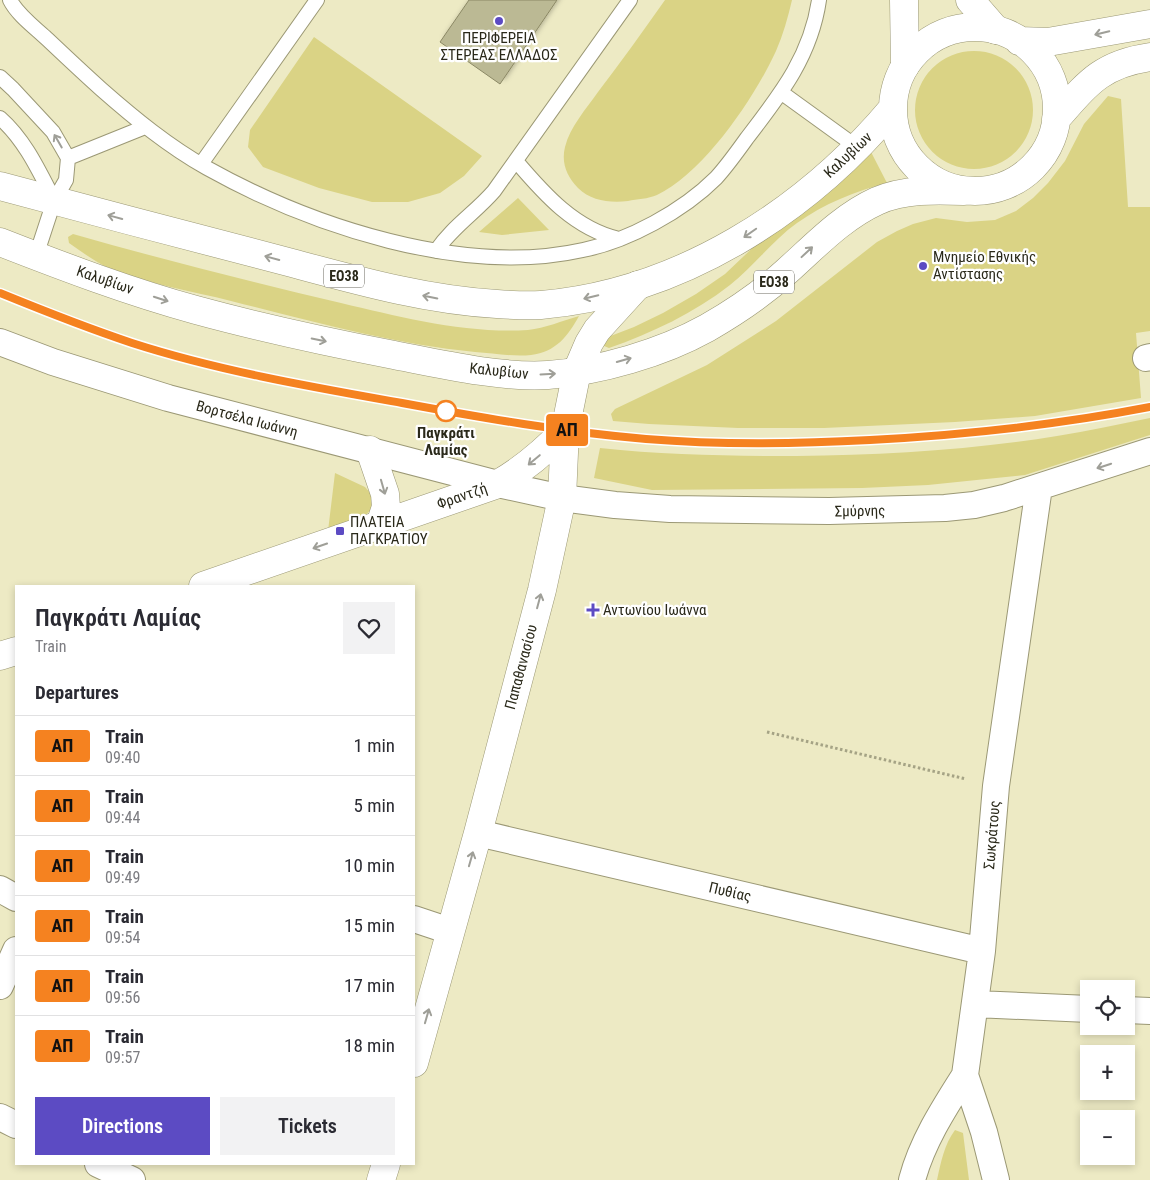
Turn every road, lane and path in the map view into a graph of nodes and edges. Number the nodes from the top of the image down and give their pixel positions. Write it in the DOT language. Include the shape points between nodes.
graph roads {
  1 [pos="10,0"];
  2 [pos="317,0"];
  3 [pos="630,0"];
  4 [pos="819,0"];
  5 [pos="904,0"];
  6 [pos="970,0"];
  7 [pos="1150,24"];
  8 [pos="1008,36"];
  9 [pos="1150,57"];
  10 [pos="905,66"];
  11 [pos="0,77"];
  12 [pos="782,94"];
  13 [pos="893,108"];
  14 [pos="0,118"];
  15 [pos="1056,119"];
  16 [pos="145,127"];
  17 [pos="858,148"];
  18 [pos="68,158"];
  19 [pos="516,161"];
  20 [pos="201,164"];
  21 [pos="0,186"];
  22 [pos="964,190"];
  23 [pos="54,201"];
  24 [pos="619,239"];
  25 [pos="0,242"];
  26 [pos="436,250"];
  27 [pos="36,256"];
  28 [pos="638,285"];
  29 [pos="0,342"];
  30 [pos="577,371"];
  31 [pos="565,430"];
  32 [pos="370,450"];
  33 [pos="1150,451"];
  34 [pos="498,484"];
  35 [pos="1039,487"];
  36 [pos="562,498"];
  37 [pos="380,525"];
  38 [pos="246,579"];
  39 [pos="209,585"];
  40 [pos="15,651"];
  41 [pos="0,656"];
  42 [pos="767,732"];
  43 [pos="996,786"];
  44 [pos="478,833"];
  45 [pos="0,889"];
  46 [pos="15,897"];
  47 [pos="415,920"];
  48 [pos="450,931"];
  49 [pos="982,951"];
  50 [pos="15,952"];
  51 [pos="0,986"];
  52 [pos="975,1004"];
  53 [pos="1080,1009"];
  54 [pos="1135,1010"];
  55 [pos="1150,1011"];
  56 [pos="415,1059"];
  57 [pos="965,1075"];
  58 [pos="0,1117"];
  59 [pos="15,1124"];
  60 [pos="100,1165"];
  61 [pos="386,1165"];
  62 [pos="132,1180"];
  63 [pos="381,1180"];
  64 [pos="912,1180"];
  65 [pos="996,1180"];
  1 -- 16 [label="lane" via="34,27"];
  2 -- 20 [label="lane"];
  3 -- 19 [label="lane"];
  4 -- 12 [label="lane" via="807,45"];
  5 -- 10 [label="main road"];
  6 -- 8 [label="main road"];
  7 -- 8 [label="main road, ΕΟ38, one-way" via="1048,42"];
  8 -- 10 [label="main road, ΕΟ38" via="981,28 966,28 938,36 925,44"];
  8 -- 15 [label="main road, ΕΟ38" via="1044,65 1056,96"];
  9 -- 15 [label="main road, ΕΟ38" via="1123,63 1099,74"];
  10 -- 13 [label="main road, ΕΟ38" via="898,79"];
  18 -- 11 [label="lane, one-way" via="53,132"];
  12 -- 17 [label="lane"];
  12 -- 24 [label="lane" via="708,185 665,216"];
  13 -- 17 [label="main road, Καλυβίων / ΕΟ38"];
  13 -- 22 [label="main road, ΕΟ38" via="898,138 913,163 936,181"];
  14 -- 23 [label="lane" via="13,129"];
  15 -- 22 [label="main road, ΕΟ38" via="1049,144 1025,174 990,190"];
  16 -- 18 [label="lane"];
  16 -- 20 [label="lane"];
  17 -- 28 [label="main road, Καλυβίων / ΕΟ38, one-way" via="811,189 738,241 678,271"];
  18 -- 23 [label="lane" via="66,180"];
  19 -- 24 [label="lane" via="575,220 598,234"];
  19 -- 26 [label="lane" via="486,200 447,235"];
  20 -- 26 [label="lane" via="292,210 398,243"];
  21 -- 23 [label="main road, Καλυβίων / ΕΟ38"];
  30 -- 22 [label="main road, Καλυβίων / ΕΟ38, one-way" via="650,352 706,328 786,273 853,214 878,201 922,191"];
  23 -- 27 [label="lane"];
  28 -- 23 [label="main road, Καλυβίων / ΕΟ38, one-way" via="589,298 539,305 430,297"];
  24 -- 26 [label="lane" via="581,251 546,256 486,257"];
  25 -- 27 [label="main road, Καλυβίων / ΕΟ38"];
  27 -- 30 [label="main road, Καλυβίων / ΕΟ38, one-way" via="194,309 343,345 501,372 547,375"];
  28 -- 30 [label="main road, Παπαθανασίου" via="597,330"];
  29 -- 32 [label="street, Βορτσέλα Ιωάννη" via="168,398"];
  30 -- 31 [label="main road, Παπαθανασίου"];
  31 -- 34 [label="main road, Φραντζή, one-way" via="529,464"];
  31 -- 36 [label="main road, Παπαθανασίου"];
  32 -- 34 [label="street, Βορτσέλα Ιωάννη"];
  32 -- 37 [label="main road, one-way" via="385,494 386,507"];
  33 -- 35 [label="street, Σμύρνης, one-way"];
  34 -- 36 [label="street, Σμύρνης"];
  34 -- 37 [label="main road, Φραντζή"];
  35 -- 36 [label="street, Σμύρνης" via="974,505 881,511 670,509"];
  35 -- 43 [label="street, Σωκράτους"];
  44 -- 36 [label="main road, Παπαθανασίου, one-way" via="542,590"];
  37 -- 38 [label="main road, Φραντζή, one-way"];
  38 -- 39 [label="main road, Φραντζή"];
  40 -- 41 [label="main road"];
  42 -- 43 [label="path"];
  43 -- 49 [label="street, Σωκράτους"];
  48 -- 44 [label="main road, Παπαθανασίου, one-way"];
  44 -- 49 [label="street, Πυθίας"];
  45 -- 46 [label="street"];
  47 -- 48 [label="street"];
  56 -- 48 [label="main road, Παπαθανασίου, one-way"];
  49 -- 52 [label="street, Σωκράτους"];
  50 -- 51 [label="street"];
  52 -- 53 [label="street"];
  52 -- 57 [label="street, Σωκράτους"];
  54 -- 55 [label="street"];
  57 -- 64 [label="street" via="935,1125"];
  57 -- 65 [label="street, Σωκράτους"];
  58 -- 59 [label="street"];
  60 -- 62 [label="street"];
  61 -- 63 [label="main road"];
}
